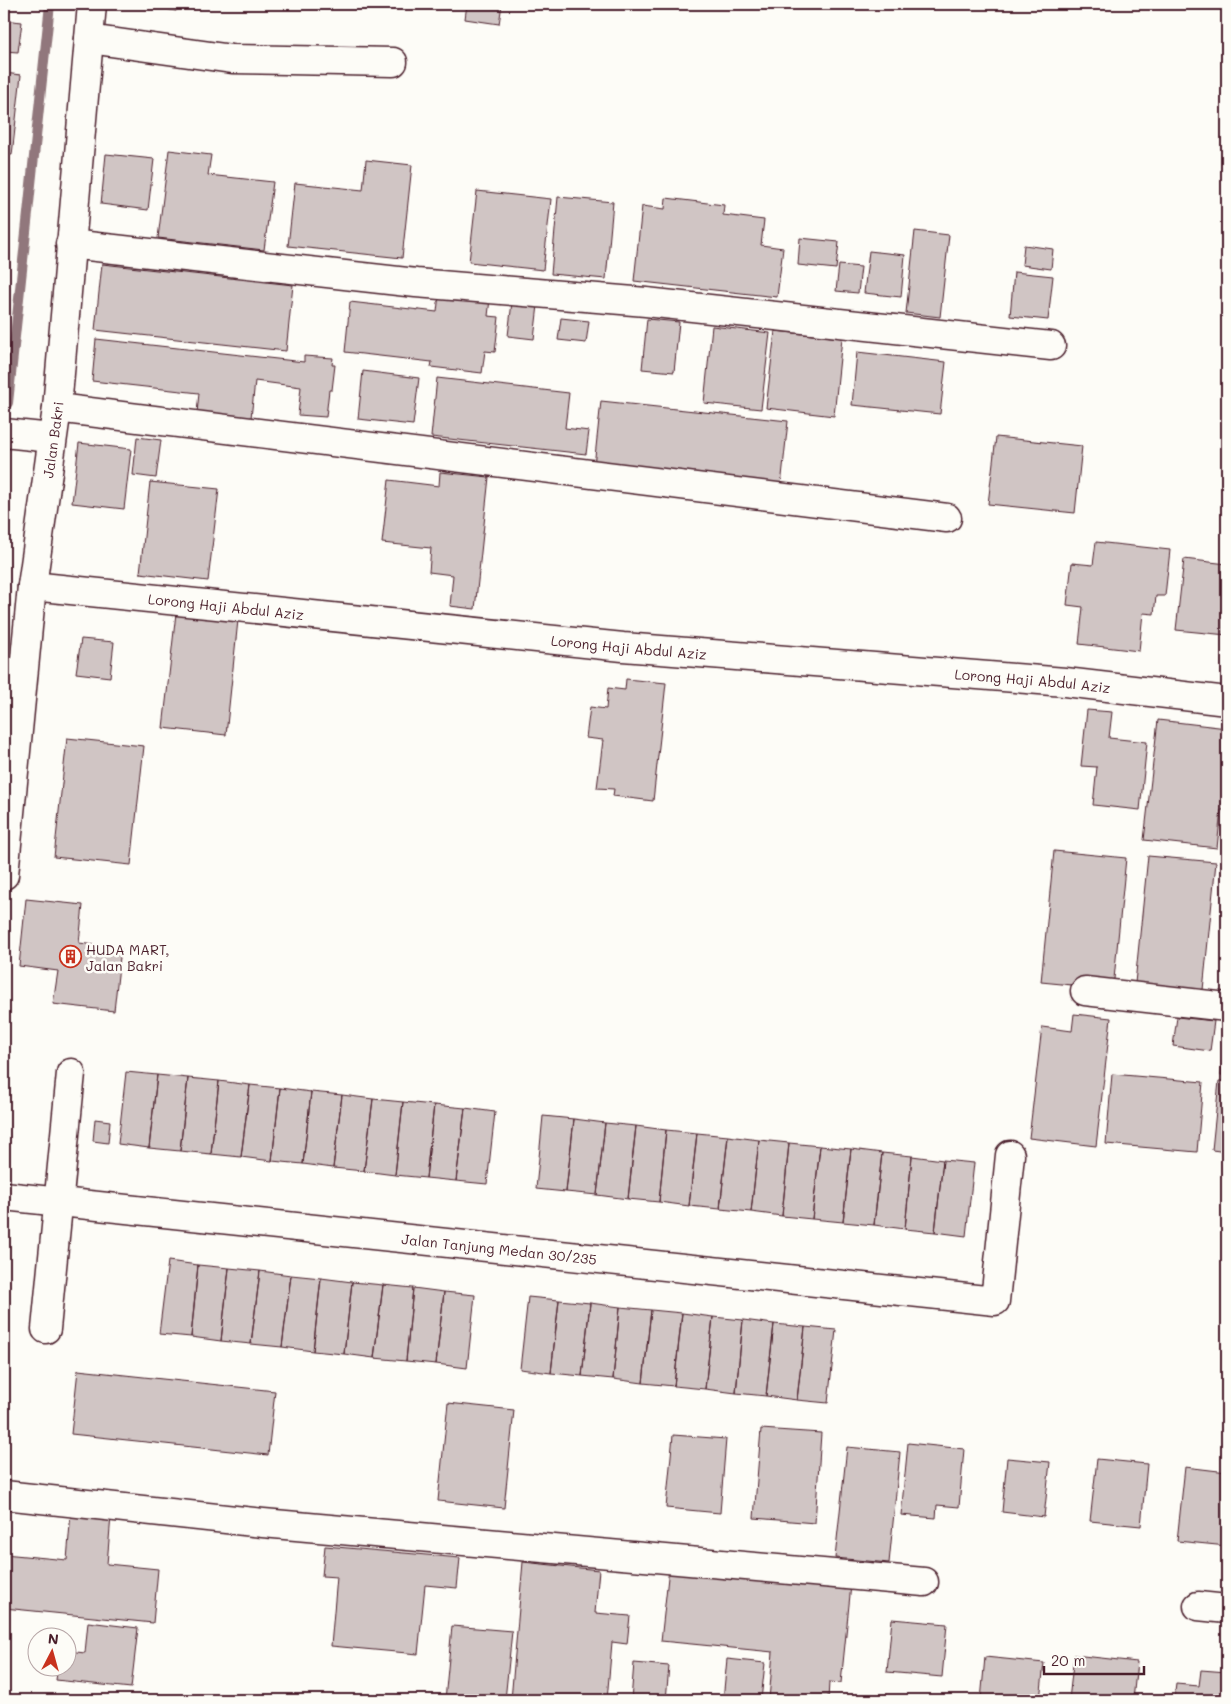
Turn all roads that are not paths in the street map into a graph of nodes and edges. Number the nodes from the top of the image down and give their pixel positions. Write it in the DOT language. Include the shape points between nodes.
graph roads {
  1 [pos="92,4"];
  2 [pos="89,39"];
  3 [pos="393,62"];
  4 [pos="70,244"];
  5 [pos="1051,346"];
  6 [pos="57,408"];
  7 [pos="4,432"];
  8 [pos="52,438"];
  9 [pos="947,518"];
  10 [pos="32,586"];
  11 [pos="1227,701"];
  12 [pos="4,875"];
  13 [pos="1085,991"];
  14 [pos="1227,1007"];
  15 [pos="71,1072"];
  16 [pos="1010,1155"];
  17 [pos="4,1196"];
  18 [pos="57,1203"];
  19 [pos="46,1328"];
  20 [pos="4,1495"];
  21 [pos="924,1582"];
  22 [pos="1198,1606"];
  23 [pos="1227,1609"];
  1 -- 2 [label="street, Jalan Bakri"];
  2 -- 3 [label="street" via="232,59"];
  2 -- 4 [label="street, Jalan Bakri"];
  4 -- 5 [label="street"];
  4 -- 6 [label="street, Jalan Bakri"];
  6 -- 8 [label="street, Jalan Bakri"];
  6 -- 9 [label="street"];
  7 -- 8 [label="street"];
  8 -- 10 [label="street, Jalan Bakri"];
  10 -- 11 [label="street, Lorong Haji Abdul Aziz" via="623,647 1065,682"];
  10 -- 12 [label="street, Jalan Bakri"];
  13 -- 14 [label="street"];
  15 -- 18 [label="street"];
  16 -- 18 [label="street, Jalan Tanjung Medan 30/235" via="995,1301"];
  17 -- 18 [label="street, Jalan Tanjung Medan 30/235"];
  18 -- 19 [label="street"];
  20 -- 21 [label="street" via="264,1523"];
  22 -- 23 [label="street"];
}
